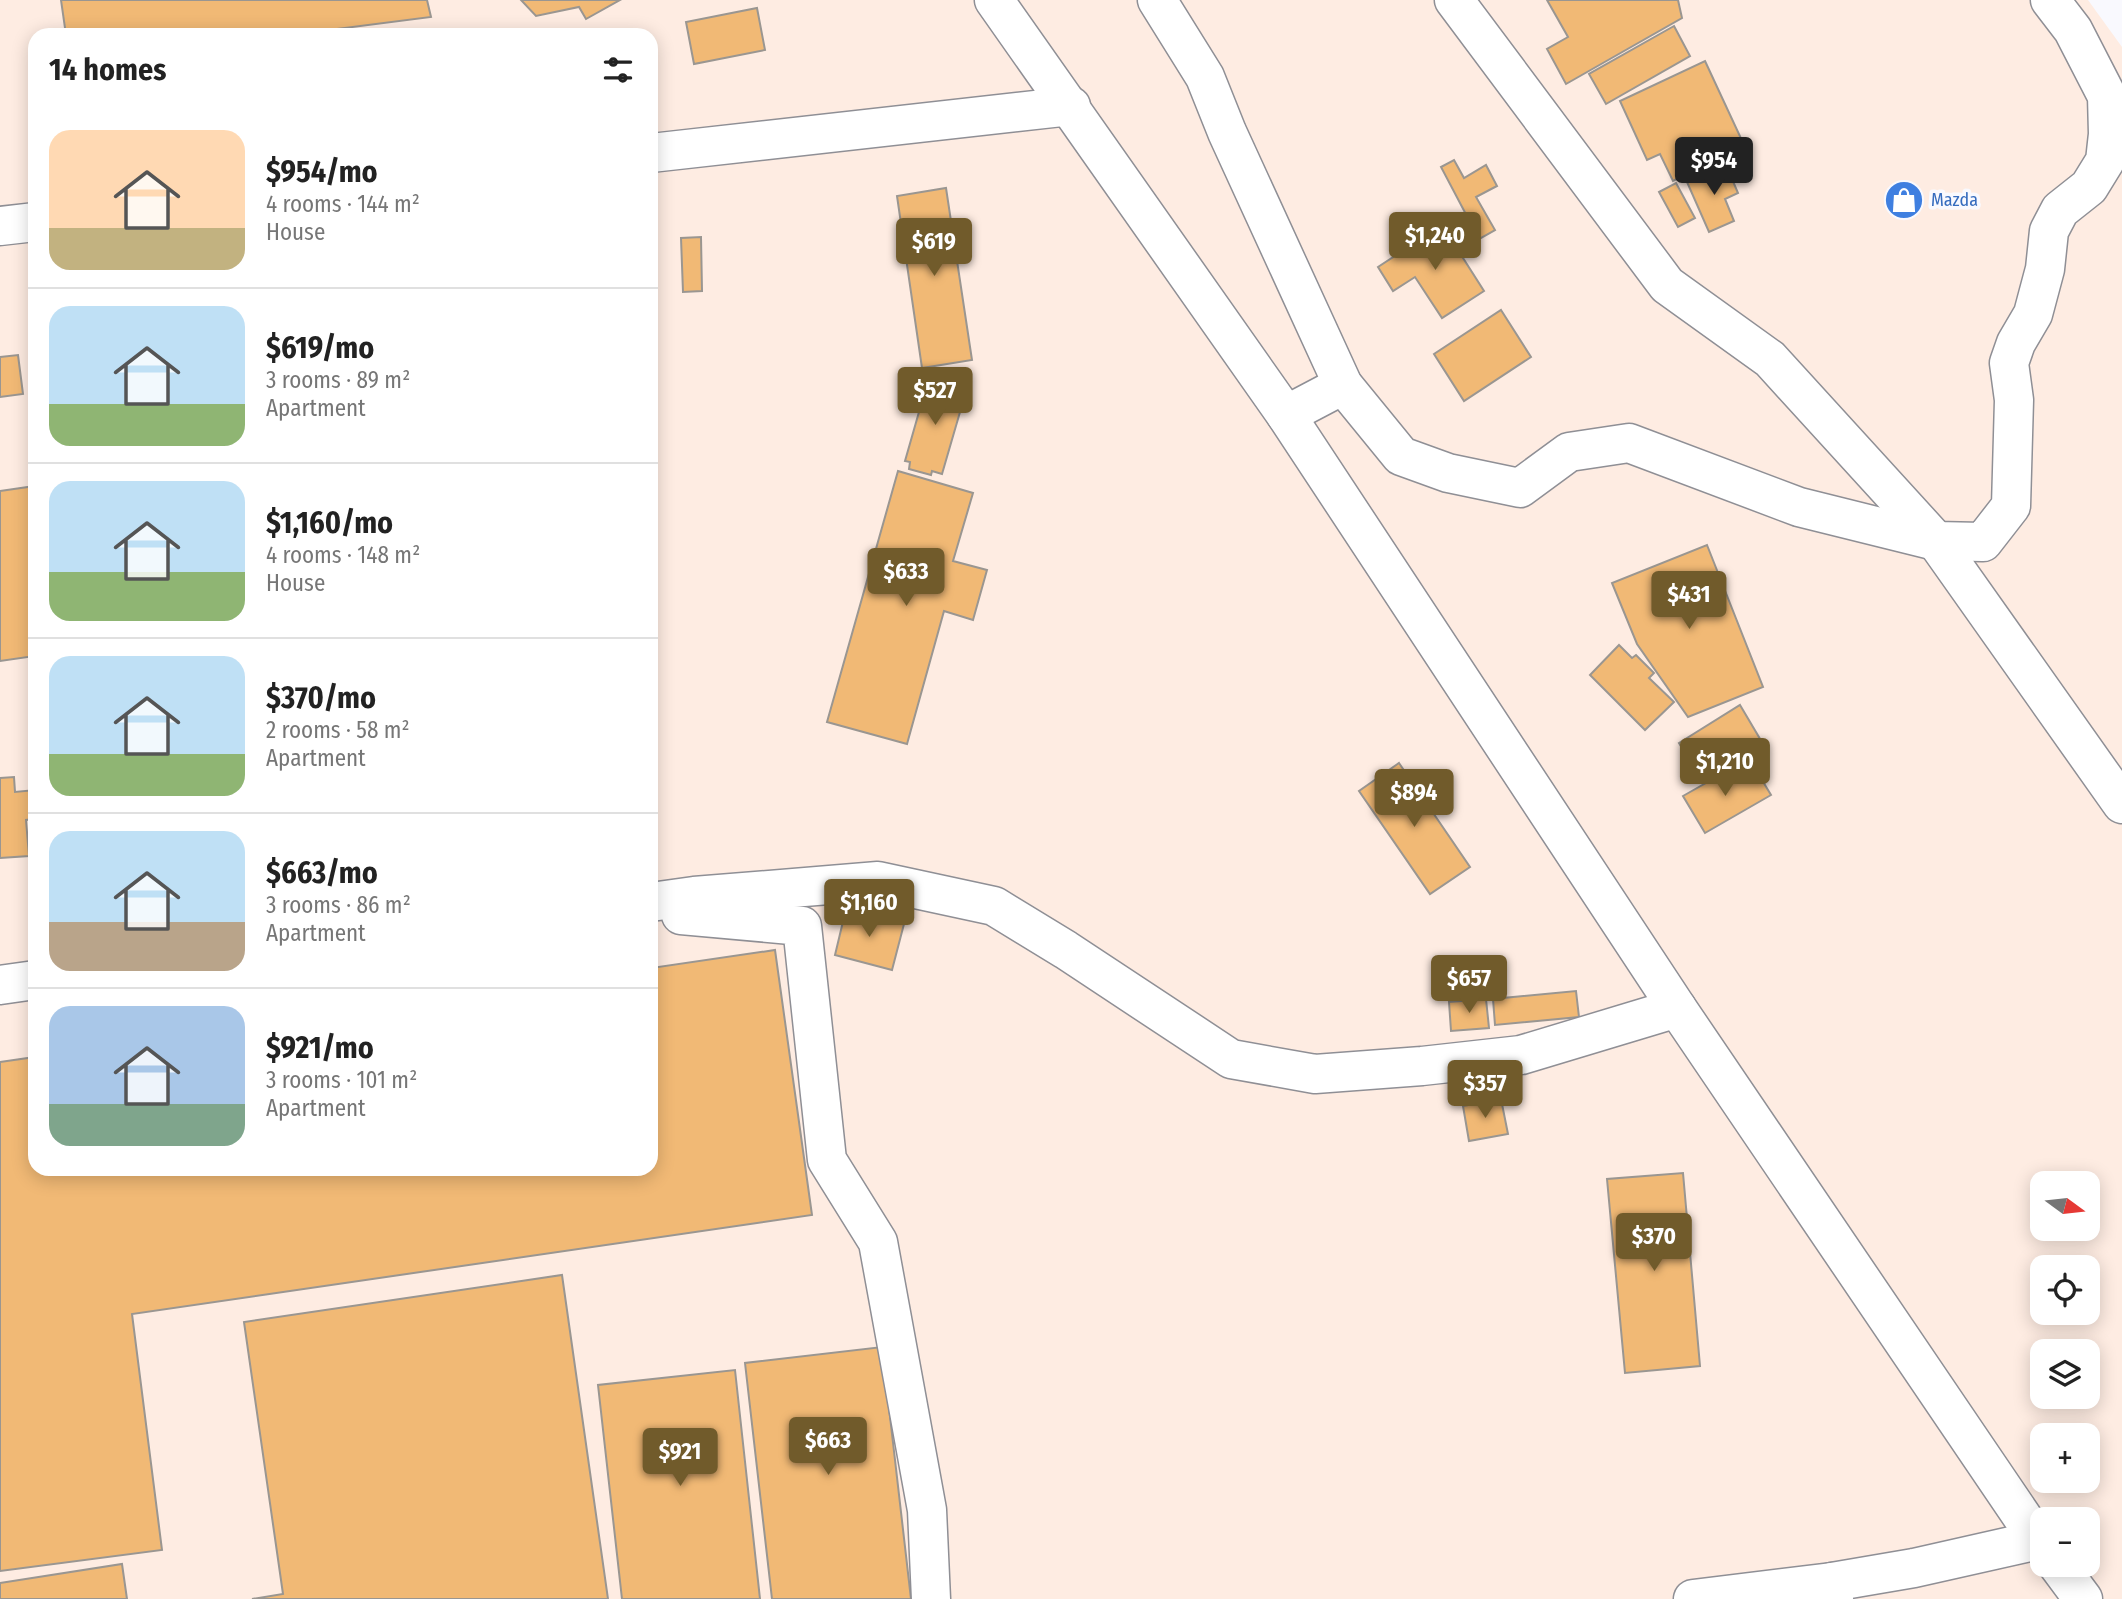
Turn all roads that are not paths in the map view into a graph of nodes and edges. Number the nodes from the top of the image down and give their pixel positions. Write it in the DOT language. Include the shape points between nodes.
graph roads {
  1 [pos="994,0"];
  2 [pos="1157,0"];
  3 [pos="1454,0"];
  4 [pos="2050,0"];
  5 [pos="1070,106"];
  6 [pos="2115,106"];
  7 [pos="658,152"];
  8 [pos="28,223"];
  9 [pos="0,226"];
  10 [pos="1343,385"];
  11 [pos="1286,415"];
  12 [pos="1936,541"];
  13 [pos="2122,804"];
  14 [pos="658,901"];
  15 [pos="658,913"];
  16 [pos="28,981"];
  17 [pos="0,985"];
  18 [pos="1677,1009"];
  19 [pos="2030,1528"];
  20 [pos="2030,1552"];
  21 [pos="2066,1577"];
  22 [pos="1833,1590"];
  23 [pos="932,1599"];
  24 [pos="1693,1599"];
  25 [pos="2083,1599"];
  1 -- 5 [label="street"];
  2 -- 10 [label="street" via="1205,77"];
  3 -- 12 [label="street" via="1667,285 1770,359"];
  4 -- 6 [label="street" via="2073,30"];
  5 -- 7 [label="street"];
  5 -- 11 [label="street"];
  6 -- 12 [label="street" via="2105,161 2089,187 2060,210 2049,231 2033,314 2009,363 2014,400 2011,506 1983,542"];
  8 -- 9 [label="street"];
  10 -- 11 [label="street"];
  10 -- 12 [label="street" via="1401,456 1448,473 1520,488 1569,452 1629,443 1799,507"];
  11 -- 18 [label="street"];
  12 -- 13 [label="street"];
  14 -- 18 [label="street" via="878,881 994,906 1231,1059 1314,1074 1521,1055"];
  15 -- 23 [label="street" via="802,926 827,1160 878,1242 927,1510"];
  16 -- 17 [label="street"];
  18 -- 19 [label="street"];
  20 -- 22 [label="street" via="1914,1568"];
  21 -- 25 [label="street"];
  22 -- 24 [label="street"];
}
